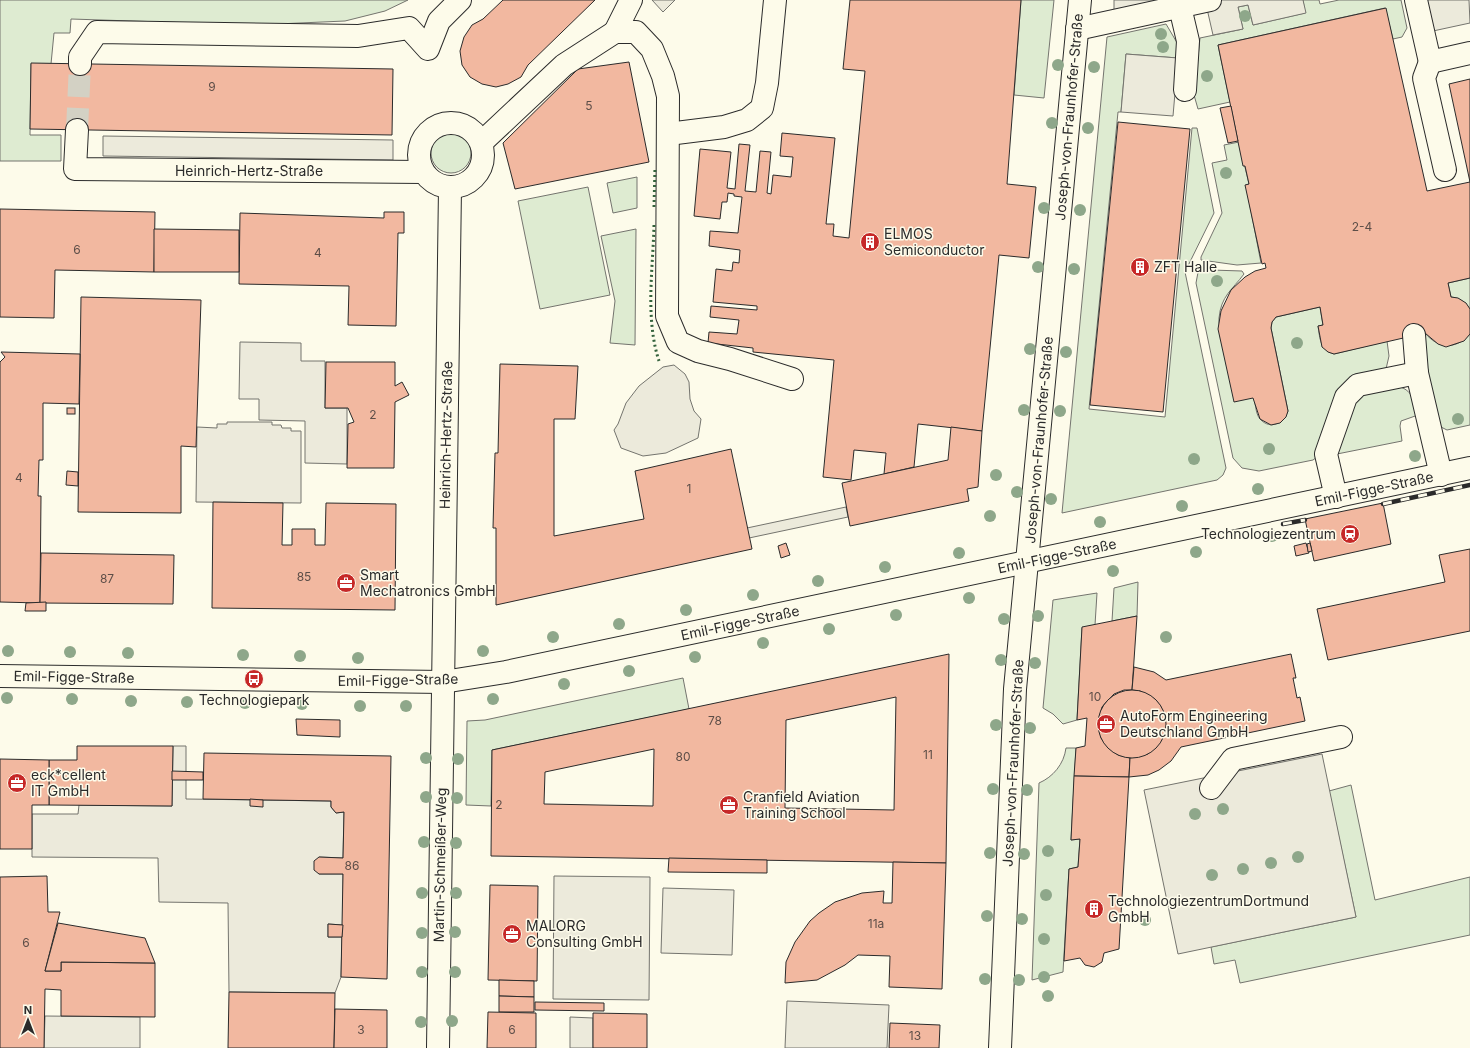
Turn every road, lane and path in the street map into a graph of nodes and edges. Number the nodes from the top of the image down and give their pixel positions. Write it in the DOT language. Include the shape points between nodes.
graph roads {
  1 [pos="460,0"];
  2 [pos="631,0"];
  3 [pos="775,0"];
  4 [pos="1080,0"];
  5 [pos="1210,0"];
  6 [pos="1416,0"];
  7 [pos="1180,7"];
  8 [pos="1077,29"];
  9 [pos="615,32"];
  10 [pos="1470,53"];
  11 [pos="1430,62"];
  12 [pos="80,64"];
  13 [pos="1185,90"];
  14 [pos="77,130"];
  15 [pos="668,134"];
  16 [pos="482,142"];
  17 [pos="1445,170"];
  18 [pos="423,172"];
  19 [pos="450,188"];
  20 [pos="1414,335"];
  21 [pos="1416,373"];
  22 [pos="792,379"];
  23 [pos="1470,468"];
  24 [pos="1441,475"];
  25 [pos="1336,497"];
  26 [pos="1028,562"];
  27 [pos="0,676"];
  28 [pos="443,682"];
  29 [pos="1341,737"];
  30 [pos="1211,788"];
  31 [pos="438,1048"];
  32 [pos="1000,1048"];
  1 -- 12 [label="street" via="438,21 428,49 409,28 358,36 97,32 80,57"];
  2 -- 9 [label="street"];
  3 -- 15 [label="street" via="762,108 747,120 724,127"];
  4 -- 8 [label="street, Joseph-von-Fraunhofer-Straße"];
  5 -- 7 [label="street"];
  6 -- 11 [label="street"];
  7 -- 8 [label="street"];
  7 -- 13 [label="street" via="1188,41"];
  8 -- 26 [label="street, Joseph-von-Fraunhofer-Straße"];
  9 -- 15 [label="street" via="636,32 652,49 668,96"];
  9 -- 16 [label="street" via="564,65"];
  10 -- 11 [label="street"];
  11 -- 17 [label="street" via="1424,78"];
  14 -- 18 [label="street, Heinrich-Hertz-Straße" via="75,169"];
  15 -- 22 [label="street" via="667,316 671,329 678,342 698,352 730,358"];
  16 -- 18 [label="street" via="466,126 455,122 427,124 419,158"];
  16 -- 19 [label="street" via="484,162 480,172 462,186"];
  18 -- 19 [label="street" via="438,185"];
  19 -- 28 [label="street, Heinrich-Hertz-Straße"];
  20 -- 21 [label="street"];
  21 -- 24 [label="street"];
  21 -- 25 [label="street" via="1358,386 1346,397 1326,454"];
  23 -- 24 [label="street, Emil-Figge-Straße"];
  24 -- 25 [label="street, Emil-Figge-Straße"];
  25 -- 26 [label="street, Emil-Figge-Straße"];
  26 -- 28 [label="street, Emil-Figge-Straße" via="506,672"];
  26 -- 32 [label="street, Joseph-von-Fraunhofer-Straße" via="1015,689"];
  27 -- 28 [label="street, Emil-Figge-Straße"];
  28 -- 31 [label="street, Martin-Schmeißer-Weg"];
  29 -- 30 [label="street" via="1233,759"];
}
